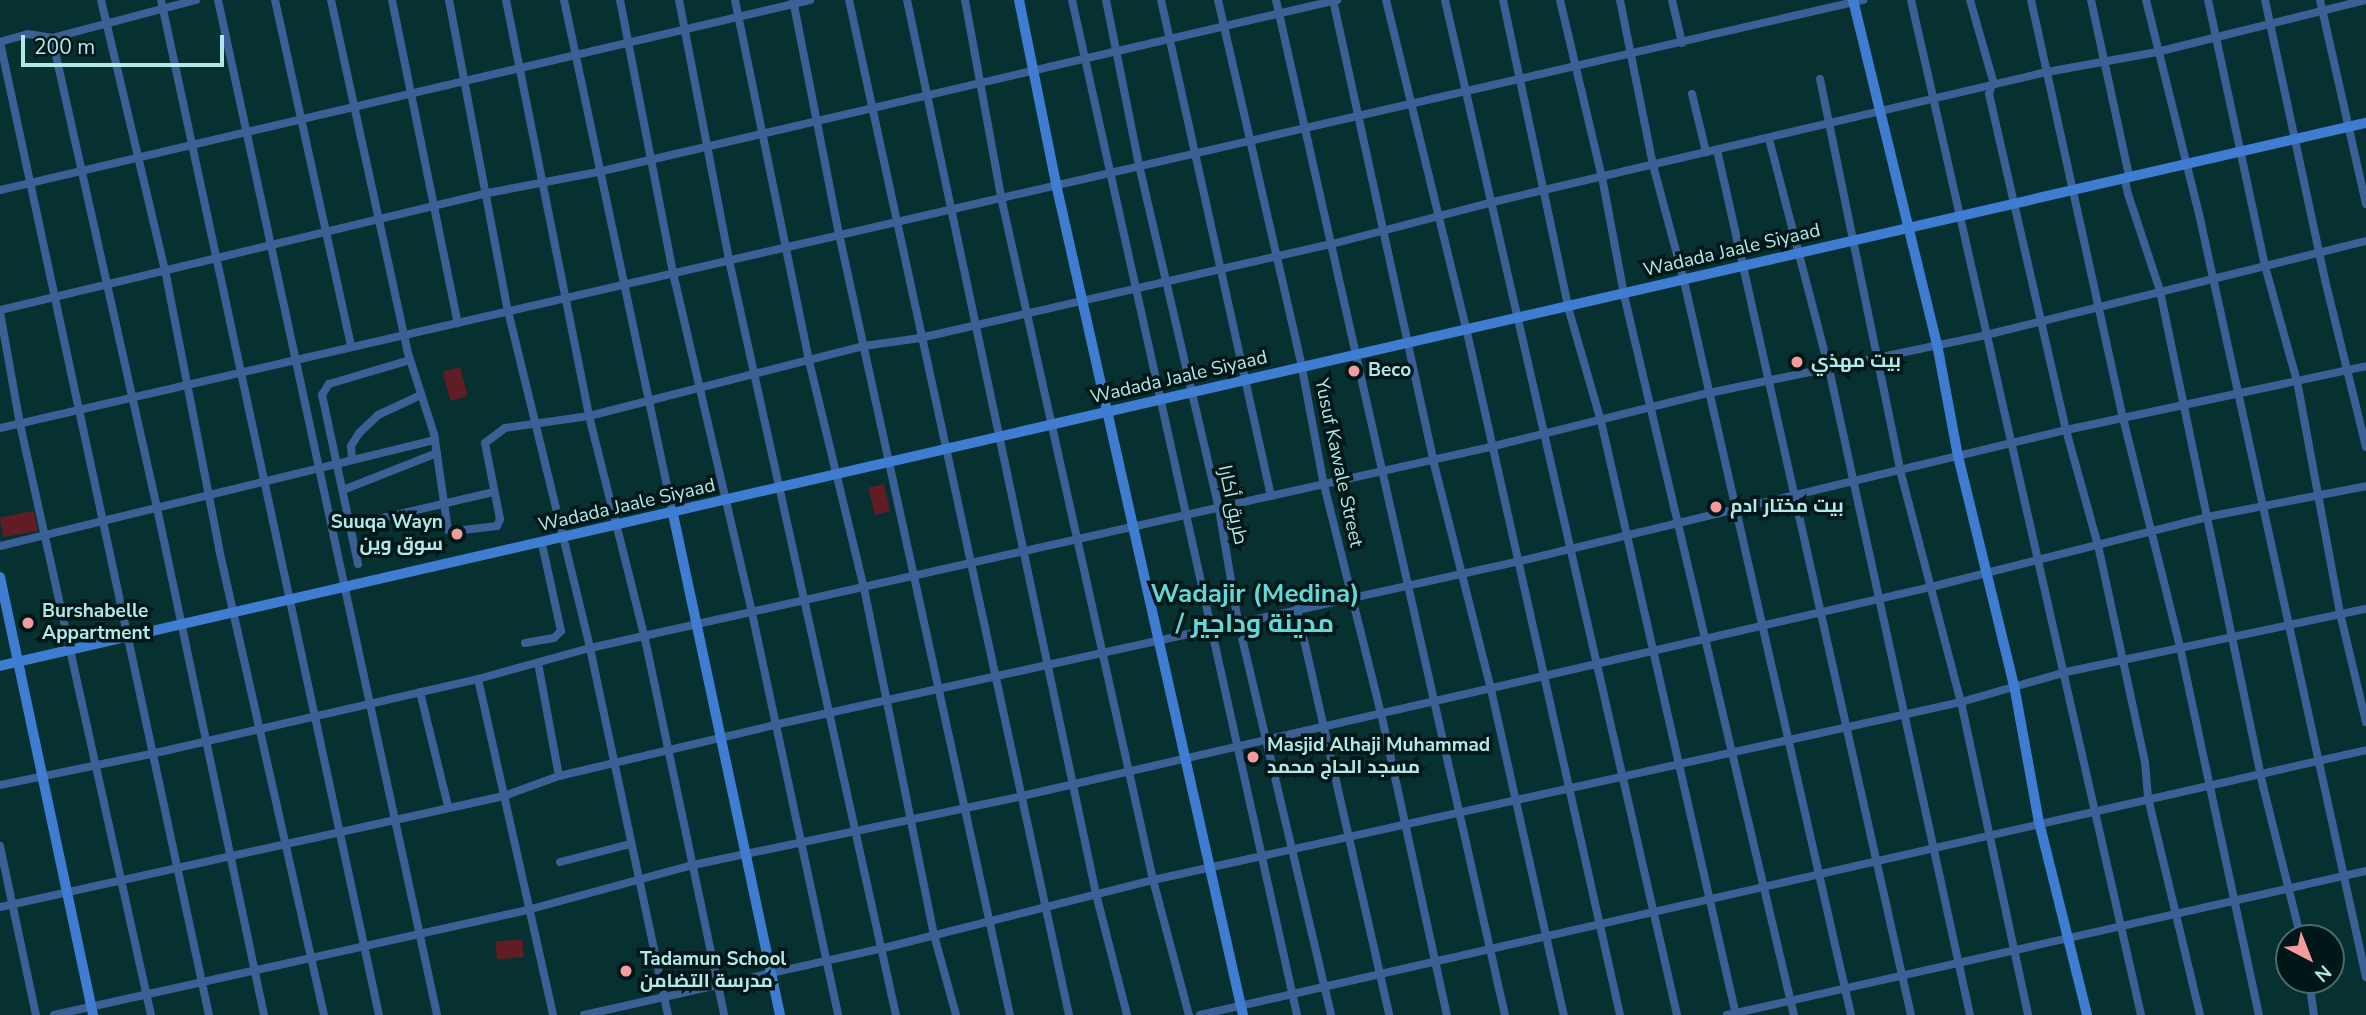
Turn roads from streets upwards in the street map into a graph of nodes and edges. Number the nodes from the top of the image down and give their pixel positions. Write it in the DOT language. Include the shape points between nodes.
graph roads {
  1 [pos="101,0"];
  2 [pos="196,0"];
  3 [pos="218,0"];
  4 [pos="275,0"];
  5 [pos="331,0"];
  6 [pos="392,0"];
  7 [pos="449,0"];
  8 [pos="506,0"];
  9 [pos="564,0"];
  10 [pos="620,0"];
  11 [pos="679,0"];
  12 [pos="735,0"];
  13 [pos="810,0"];
  14 [pos="849,0"];
  15 [pos="907,0"];
  16 [pos="965,0"];
  17 [pos="1019,0"];
  18 [pos="1072,0"];
  19 [pos="1106,0"];
  20 [pos="1161,0"];
  21 [pos="1218,0"];
  22 [pos="1276,0"];
  23 [pos="1335,0"];
  24 [pos="1386,0"];
  25 [pos="1445,0"];
  26 [pos="1503,0"];
  27 [pos="1560,0"];
  28 [pos="1620,0"];
  29 [pos="1672,0"];
  30 [pos="1911,0"];
  31 [pos="1970,0"];
  32 [pos="2031,0"];
  33 [pos="2091,0"];
  34 [pos="2146,0"];
  35 [pos="2208,0"];
  36 [pos="2266,0"];
  37 [pos="2320,0"];
  38 [pos="2366,0"];
  39 [pos="1857,1"];
  40 [pos="794,2"];
  41 [pos="163,4"];
  42 [pos="2322,13"];
  43 [pos="1279,16"];
  44 [pos="740,20"];
  45 [pos="108,22"];
  46 [pos="2271,24"];
  47 [pos="1224,28"];
  48 [pos="685,32"];
  49 [pos="2217,36"];
  50 [pos="52,38"];
  51 [pos="1169,40"];
  52 [pos="0,42"];
  53 [pos="1682,43"];
  54 [pos="628,45"];
  55 [pos="1632,50"];
  56 [pos="2157,52"];
  57 [pos="1116,53"];
  58 [pos="574,58"];
  59 [pos="1085,58"];
  60 [pos="2103,60"];
  61 [pos="1574,66"];
  62 [pos="520,69"];
  63 [pos="1033,71"];
  64 [pos="2047,72"];
  65 [pos="464,79"];
  66 [pos="1523,79"];
  67 [pos="1820,79"];
  68 [pos="980,83"];
  69 [pos="1992,87"];
  70 [pos="1468,93"];
  71 [pos="410,94"];
  72 [pos="924,94"];
  73 [pos="1692,94"];
  74 [pos="1937,100"];
  75 [pos="1411,104"];
  76 [pos="354,105"];
  77 [pos="871,107"];
  78 [pos="1880,113"];
  79 [pos="304,117"];
  80 [pos="1358,118"];
  81 [pos="815,119"];
  82 [pos="2366,123"];
  83 [pos="1827,125"];
  84 [pos="1303,127"];
  85 [pos="2347,127"];
  86 [pos="245,130"];
  87 [pos="762,131"];
  88 [pos="1250,139"];
  89 [pos="1769,139"];
  90 [pos="2294,140"];
  91 [pos="192,142"];
  92 [pos="706,145"];
  93 [pos="1717,150"];
  94 [pos="1195,152"];
  95 [pos="1706,152"];
  96 [pos="2241,152"];
  97 [pos="139,156"];
  98 [pos="651,158"];
  99 [pos="1139,165"];
  100 [pos="1653,165"];
  101 [pos="2184,165"];
  102 [pos="82,170"];
  103 [pos="597,172"];
  104 [pos="1109,172"];
  105 [pos="2129,176"];
  106 [pos="1602,177"];
  107 [pos="542,181"];
  108 [pos="29,183"];
  109 [pos="1056,184"];
  110 [pos="2075,188"];
  111 [pos="0,190"];
  112 [pos="1545,190"];
  113 [pos="488,193"];
  114 [pos="1001,197"];
  115 [pos="1493,202"];
  116 [pos="2017,202"];
  117 [pos="2366,204"];
  118 [pos="435,206"];
  119 [pos="948,209"];
  120 [pos="1437,217"];
  121 [pos="1961,217"];
  122 [pos="380,220"];
  123 [pos="895,222"];
  124 [pos="1906,229"];
  125 [pos="1381,232"];
  126 [pos="328,233"];
  127 [pos="839,234"];
  128 [pos="1852,240"];
  129 [pos="2366,241"];
  130 [pos="1332,244"];
  131 [pos="272,245"];
  132 [pos="785,247"];
  133 [pos="2319,252"];
  134 [pos="1798,254"];
  135 [pos="215,257"];
  136 [pos="1274,257"];
  137 [pos="729,260"];
  138 [pos="2265,266"];
  139 [pos="1741,267"];
  140 [pos="1218,268"];
  141 [pos="165,270"];
  142 [pos="673,273"];
  143 [pos="1166,279"];
  144 [pos="1684,281"];
  145 [pos="2210,281"];
  146 [pos="108,283"];
  147 [pos="622,285"];
  148 [pos="1134,288"];
  149 [pos="2160,291"];
  150 [pos="1624,295"];
  151 [pos="53,296"];
  152 [pos="564,298"];
  153 [pos="1082,301"];
  154 [pos="1568,307"];
  155 [pos="2100,308"];
  156 [pos="0,311"];
  157 [pos="508,311"];
  158 [pos="1028,312"];
  159 [pos="1520,319"];
  160 [pos="2045,320"];
  161 [pos="458,323"];
  162 [pos="974,324"];
  163 [pos="1467,332"];
  164 [pos="405,335"];
  165 [pos="1986,335"];
  166 [pos="920,338"];
  167 [pos="1937,344"];
  168 [pos="1408,345"];
  169 [pos="864,346"];
  170 [pos="351,347"];
  171 [pos="1354,358"];
  172 [pos="1878,358"];
  173 [pos="295,360"];
  174 [pos="410,360"];
  175 [pos="809,361"];
  176 [pos="2366,366"];
  177 [pos="1302,368"];
  178 [pos="1829,369"];
  179 [pos="2349,370"];
  180 [pos="239,373"];
  181 [pos="757,373"];
  182 [pos="1245,380"];
  183 [pos="1768,380"];
  184 [pos="2297,381"];
  185 [pos="187,385"];
  186 [pos="700,385"];
  187 [pos="1192,393"];
  188 [pos="1709,393"];
  189 [pos="2239,393"];
  190 [pos="421,395"];
  191 [pos="131,398"];
  192 [pos="647,399"];
  193 [pos="1161,400"];
  194 [pos="2185,405"];
  195 [pos="1653,407"];
  196 [pos="78,410"];
  197 [pos="1108,412"];
  198 [pos="589,416"];
  199 [pos="2123,418"];
  200 [pos="1601,421"];
  201 [pos="20,424"];
  202 [pos="534,424"];
  203 [pos="1053,426"];
  204 [pos="0,428"];
  205 [pos="2066,430"];
  206 [pos="1544,434"];
  207 [pos="998,439"];
  208 [pos="435,440"];
  209 [pos="2013,443"];
  210 [pos="1490,447"];
  211 [pos="2366,447"];
  212 [pos="946,451"];
  213 [pos="437,453"];
  214 [pos="1958,456"];
  215 [pos="352,460"];
  216 [pos="1433,460"];
  217 [pos="338,464"];
  218 [pos="891,464"];
  219 [pos="319,468"];
  220 [pos="1900,470"];
  221 [pos="1381,471"];
  222 [pos="835,477"];
  223 [pos="1851,481"];
  224 [pos="263,482"];
  225 [pos="1324,485"];
  226 [pos="2366,486"];
  227 [pos="343,489"];
  228 [pos="782,489"];
  229 [pos="494,492"];
  230 [pos="210,495"];
  231 [pos="1792,495"];
  232 [pos="1271,496"];
  233 [pos="2317,496"];
  234 [pos="727,501"];
  235 [pos="445,503"];
  236 [pos="2263,507"];
  237 [pos="157,508"];
  238 [pos="1219,509"];
  239 [pos="1737,511"];
  240 [pos="673,514"];
  241 [pos="1187,515"];
  242 [pos="2207,517"];
  243 [pos="99,522"];
  244 [pos="352,524"];
  245 [pos="1677,525"];
  246 [pos="619,527"];
  247 [pos="1133,528"];
  248 [pos="2153,533"];
  249 [pos="46,535"];
  250 [pos="1626,536"];
  251 [pos="563,539"];
  252 [pos="1081,540"];
  253 [pos="542,544"];
  254 [pos="2098,545"];
  255 [pos="0,546"];
  256 [pos="1573,548"];
  257 [pos="1026,551"];
  258 [pos="2041,558"];
  259 [pos="1516,562"];
  260 [pos="358,564"];
  261 [pos="971,565"];
  262 [pos="1460,572"];
  263 [pos="1986,572"];
  264 [pos="916,576"];
  265 [pos="0,577"];
  266 [pos="1406,583"];
  267 [pos="1931,587"];
  268 [pos="347,588"];
  269 [pos="864,588"];
  270 [pos="1351,596"];
  271 [pos="1877,598"];
  272 [pos="292,600"];
  273 [pos="807,601"];
  274 [pos="2366,608"];
  275 [pos="1297,609"];
  276 [pos="236,612"];
  277 [pos="1821,612"];
  278 [pos="752,613"];
  279 [pos="2340,613"];
  280 [pos="1238,621"];
  281 [pos="2287,623"];
  282 [pos="182,624"];
  283 [pos="696,624"];
  284 [pos="1761,625"];
  285 [pos="1210,628"];
  286 [pos="2234,635"];
  287 [pos="126,636"];
  288 [pos="1706,636"];
  289 [pos="645,639"];
  290 [pos="1158,640"];
  291 [pos="525,643"];
  292 [pos="2180,647"];
  293 [pos="590,648"];
  294 [pos="73,650"];
  295 [pos="1650,651"];
  296 [pos="1103,652"];
  297 [pos="2123,661"];
  298 [pos="18,662"];
  299 [pos="1598,662"];
  300 [pos="538,663"];
  301 [pos="1048,663"];
  302 [pos="0,666"];
  303 [pos="2066,672"];
  304 [pos="1544,673"];
  305 [pos="993,676"];
  306 [pos="478,679"];
  307 [pos="1490,685"];
  308 [pos="2014,685"];
  309 [pos="939,688"];
  310 [pos="420,692"];
  311 [pos="1435,700"];
  312 [pos="1961,702"];
  313 [pos="372,703"];
  314 [pos="885,703"];
  315 [pos="830,713"];
  316 [pos="1381,713"];
  317 [pos="1906,714"];
  318 [pos="314,715"];
  319 [pos="2366,722"];
  320 [pos="774,725"];
  321 [pos="1322,726"];
  322 [pos="261,728"];
  323 [pos="1843,728"];
  324 [pos="721,738"];
  325 [pos="1269,738"];
  326 [pos="206,741"];
  327 [pos="1786,741"];
  328 [pos="1236,747"];
  329 [pos="2366,750"];
  330 [pos="665,752"];
  331 [pos="1735,752"];
  332 [pos="152,754"];
  333 [pos="1185,759"];
  334 [pos="2318,760"];
  335 [pos="95,764"];
  336 [pos="1680,764"];
  337 [pos="614,765"];
  338 [pos="1128,770"];
  339 [pos="2261,773"];
  340 [pos="43,776"];
  341 [pos="559,776"];
  342 [pos="1623,776"];
  343 [pos="1076,781"];
  344 [pos="0,785"];
  345 [pos="2209,785"];
  346 [pos="1570,788"];
  347 [pos="504,796"];
  348 [pos="1022,796"];
  349 [pos="2148,798"];
  350 [pos="1515,801"];
  351 [pos="448,806"];
  352 [pos="966,808"];
  353 [pos="2095,809"];
  354 [pos="1457,813"];
  355 [pos="395,818"];
  356 [pos="912,821"];
  357 [pos="2039,822"];
  358 [pos="1404,825"];
  359 [pos="340,831"];
  360 [pos="855,831"];
  361 [pos="1350,836"];
  362 [pos="1986,836"];
  363 [pos="800,842"];
  364 [pos="630,844"];
  365 [pos="286,845"];
  366 [pos="0,846"];
  367 [pos="1931,847"];
  368 [pos="1291,849"];
  369 [pos="743,854"];
  370 [pos="1259,857"];
  371 [pos="231,858"];
  372 [pos="1875,861"];
  373 [pos="560,862"];
  374 [pos="693,865"];
  375 [pos="175,868"];
  376 [pos="1210,868"];
  377 [pos="2366,871"];
  378 [pos="1820,874"];
  379 [pos="2344,875"];
  380 [pos="121,880"];
  381 [pos="1153,880"];
  382 [pos="637,881"];
  383 [pos="1764,887"];
  384 [pos="66,889"];
  385 [pos="2290,889"];
  386 [pos="1096,894"];
  387 [pos="1710,898"];
  388 [pos="2234,901"];
  389 [pos="11,905"];
  390 [pos="1044,906"];
  391 [pos="0,907"];
  392 [pos="531,909"];
  393 [pos="1654,911"];
  394 [pos="2175,915"];
  395 [pos="989,920"];
  396 [pos="1598,924"];
  397 [pos="2298,924"];
  398 [pos="2121,925"];
  399 [pos="419,935"];
  400 [pos="934,935"];
  401 [pos="1544,936"];
  402 [pos="2067,937"];
  403 [pos="364,948"];
  404 [pos="1492,948"];
  405 [pos="880,949"];
  406 [pos="2012,951"];
  407 [pos="311,960"];
  408 [pos="1434,961"];
  409 [pos="826,962"];
  410 [pos="1959,962"];
  411 [pos="253,972"];
  412 [pos="770,973"];
  413 [pos="1379,974"];
  414 [pos="1902,974"];
  415 [pos="2366,977"];
  416 [pos="202,983"];
  417 [pos="716,984"];
  418 [pos="1325,986"];
  419 [pos="1844,988"];
  420 [pos="146,994"];
  421 [pos="663,994"];
  422 [pos="1292,994"];
  423 [pos="2311,994"];
  424 [pos="1791,999"];
  425 [pos="1242,1010"];
  426 [pos="93,1011"];
  427 [pos="609,1012"];
  428 [pos="1733,1014"];
  429 [pos="36,1015"];
  430 [pos="54,1015"];
  431 [pos="151,1015"];
  432 [pos="209,1015"];
  433 [pos="264,1015"];
  434 [pos="324,1015"];
  435 [pos="379,1015"];
  436 [pos="437,1015"];
  437 [pos="553,1015"];
  438 [pos="584,1015"];
  439 [pos="668,1015"];
  440 [pos="724,1015"];
  441 [pos="780,1015"];
  442 [pos="838,1015"];
  443 [pos="896,1015"];
  444 [pos="956,1015"];
  445 [pos="1010,1015"];
  446 [pos="1069,1015"];
  447 [pos="1127,1015"];
  448 [pos="1189,1015"];
  449 [pos="1200,1015"];
  450 [pos="1297,1015"];
  451 [pos="1331,1015"];
  452 [pos="1389,1015"];
  453 [pos="1447,1015"];
  454 [pos="1506,1015"];
  455 [pos="1564,1015"];
  456 [pos="1620,1015"];
  457 [pos="1677,1015"];
  458 [pos="1794,1015"];
  459 [pos="1851,1015"];
  460 [pos="1911,1015"];
  461 [pos="1970,1015"];
  462 [pos="2028,1015"];
  463 [pos="2087,1015"];
  464 [pos="2141,1015"];
  465 [pos="2200,1015"];
  466 [pos="2259,1015"];
  467 [pos="2314,1015"];
  1 -- 45 [label="street"];
  2 -- 41 [label="street"];
  3 -- 86 [label="street"];
  4 -- 79 [label="street"];
  5 -- 76 [label="street"];
  6 -- 71 [label="street"];
  7 -- 65 [label="street"];
  8 -- 62 [label="street"];
  9 -- 58 [label="street"];
  10 -- 54 [label="street"];
  11 -- 48 [label="street"];
  12 -- 44 [label="street"];
  13 -- 40 [label="street"];
  14 -- 77 [label="street"];
  15 -- 72 [label="street"];
  16 -- 68 [label="street"];
  17 -- 63 [label="street"];
  18 -- 59 [label="street"];
  19 -- 57 [label="street, طريق أكارا"];
  20 -- 51 [label="street"];
  21 -- 47 [label="street, Yusuf Kawale Street"];
  22 -- 43 [label="street"];
  23 -- 43 [label="street"];
  23 -- 80 [label="street"];
  24 -- 75 [label="street"];
  25 -- 70 [label="street"];
  26 -- 66 [label="street"];
  27 -- 61 [label="street"];
  28 -- 55 [label="street"];
  29 -- 53 [label="street"];
  30 -- 74 [label="street"];
  31 -- 69 [label="street"];
  32 -- 64 [label="street"];
  33 -- 60 [label="street"];
  34 -- 56 [label="street"];
  35 -- 49 [label="street"];
  36 -- 46 [label="street"];
  37 -- 42 [label="street"];
  38 -- 42 [label="street"];
  39 -- 53 [label="street"];
  39 -- 78 [label="street"];
  40 -- 44 [label="street"];
  40 -- 81 [label="street"];
  41 -- 45 [label="street"];
  41 -- 91 [label="street"];
  42 -- 46 [label="street"];
  42 -- 85 [label="street"];
  43 -- 47 [label="street"];
  43 -- 84 [label="street"];
  44 -- 48 [label="street"];
  44 -- 87 [label="street"];
  45 -- 50 [label="street"];
  45 -- 97 [label="street"];
  46 -- 49 [label="street"];
  46 -- 90 [label="street"];
  47 -- 51 [label="street"];
  47 -- 88 [label="street, Yusuf Kawale Street"];
  48 -- 54 [label="street"];
  48 -- 92 [label="street"];
  49 -- 56 [label="street"];
  49 -- 96 [label="street"];
  50 -- 52 [label="street" via="28,34"];
  50 -- 102 [label="street"];
  51 -- 57 [label="street"];
  51 -- 94 [label="street"];
  52 -- 108 [label="street"];
  53 -- 55 [label="street"];
  54 -- 58 [label="street"];
  54 -- 98 [label="street"];
  55 -- 61 [label="street"];
  55 -- 100 [label="street"];
  56 -- 60 [label="street"];
  56 -- 101 [label="street"];
  57 -- 59 [label="street"];
  57 -- 99 [label="street, طريق أكارا"];
  58 -- 62 [label="street"];
  58 -- 103 [label="street"];
  59 -- 63 [label="street"];
  59 -- 104 [label="street"];
  60 -- 64 [label="street"];
  60 -- 105 [label="street"];
  61 -- 66 [label="street"];
  61 -- 106 [label="street"];
  62 -- 65 [label="street"];
  62 -- 107 [label="street"];
  63 -- 68 [label="street"];
  63 -- 109 [label="street"];
  64 -- 69 [label="street"];
  64 -- 110 [label="street"];
  65 -- 71 [label="street"];
  65 -- 113 [label="street"];
  66 -- 70 [label="street"];
  66 -- 112 [label="street"];
  67 -- 83 [label="street"];
  68 -- 72 [label="street"];
  68 -- 114 [label="street"];
  69 -- 74 [label="street"];
  69 -- 116 [label="street" via="1991,102"];
  70 -- 75 [label="street"];
  70 -- 115 [label="street"];
  71 -- 76 [label="street"];
  71 -- 118 [label="street"];
  72 -- 77 [label="street"];
  72 -- 119 [label="street"];
  73 -- 95 [label="street"];
  74 -- 78 [label="street"];
  74 -- 121 [label="street"];
  75 -- 80 [label="street"];
  75 -- 120 [label="street"];
  76 -- 79 [label="street"];
  76 -- 122 [label="street"];
  77 -- 81 [label="street"];
  77 -- 123 [label="street"];
  78 -- 83 [label="street"];
  78 -- 124 [label="street"];
  79 -- 86 [label="street"];
  79 -- 126 [label="street"];
  80 -- 84 [label="street"];
  80 -- 125 [label="street"];
  81 -- 87 [label="street"];
  81 -- 127 [label="street"];
  82 -- 85 [label="street, Wadada Jaale Siyaad"];
  83 -- 89 [label="street"];
  83 -- 128 [label="street"];
  84 -- 88 [label="street"];
  84 -- 130 [label="street"];
  85 -- 90 [label="street, Wadada Jaale Siyaad"];
  85 -- 117 [label="street"];
  86 -- 91 [label="street"];
  86 -- 131 [label="street"];
  87 -- 92 [label="street"];
  87 -- 132 [label="street"];
  88 -- 94 [label="street"];
  88 -- 136 [label="street, Yusuf Kawale Street"];
  89 -- 93 [label="street"];
  89 -- 134 [label="street"];
  90 -- 96 [label="street, Wadada Jaale Siyaad"];
  90 -- 133 [label="street"];
  91 -- 97 [label="street"];
  91 -- 135 [label="street"];
  92 -- 98 [label="street"];
  92 -- 137 [label="street"];
  93 -- 95 [label="street"];
  93 -- 139 [label="street"];
  94 -- 99 [label="street"];
  94 -- 140 [label="street"];
  95 -- 100 [label="street"];
  96 -- 101 [label="street, Wadada Jaale Siyaad"];
  96 -- 138 [label="street"];
  97 -- 102 [label="street"];
  97 -- 141 [label="street"];
  98 -- 103 [label="street"];
  98 -- 142 [label="street"];
  99 -- 104 [label="street"];
  99 -- 143 [label="street, طريق أكارا"];
  100 -- 106 [label="street"];
  100 -- 144 [label="street"];
  101 -- 105 [label="street, Wadada Jaale Siyaad"];
  101 -- 145 [label="street"];
  102 -- 108 [label="street"];
  102 -- 146 [label="street"];
  103 -- 107 [label="street"];
  103 -- 147 [label="street"];
  104 -- 109 [label="street"];
  104 -- 148 [label="street"];
  105 -- 110 [label="street, Wadada Jaale Siyaad"];
  105 -- 149 [label="street" via="2125,181 2128,194"];
  106 -- 112 [label="street"];
  106 -- 150 [label="street"];
  107 -- 113 [label="street"];
  107 -- 152 [label="street"];
  108 -- 111 [label="street"];
  108 -- 151 [label="street"];
  109 -- 114 [label="street"];
  109 -- 153 [label="street"];
  110 -- 116 [label="street, Wadada Jaale Siyaad"];
  110 -- 155 [label="street"];
  112 -- 115 [label="street"];
  112 -- 154 [label="street"];
  113 -- 118 [label="street"];
  113 -- 157 [label="street"];
  114 -- 119 [label="street"];
  114 -- 158 [label="street"];
  115 -- 120 [label="street"];
  115 -- 159 [label="street"];
  116 -- 121 [label="street, Wadada Jaale Siyaad"];
  116 -- 160 [label="street"];
  118 -- 122 [label="street"];
  118 -- 161 [label="street"];
  119 -- 123 [label="street"];
  119 -- 162 [label="street"];
  120 -- 125 [label="street"];
  120 -- 163 [label="street"];
  121 -- 124 [label="street, Wadada Jaale Siyaad"];
  121 -- 165 [label="street"];
  122 -- 126 [label="street"];
  122 -- 164 [label="street"];
  123 -- 127 [label="street"];
  123 -- 166 [label="street"];
  124 -- 128 [label="street, Wadada Jaale Siyaad"];
  124 -- 167 [label="street"];
  125 -- 130 [label="street"];
  125 -- 168 [label="street"];
  126 -- 131 [label="street"];
  126 -- 170 [label="street"];
  127 -- 132 [label="street"];
  127 -- 169 [label="street"];
  128 -- 134 [label="street, Wadada Jaale Siyaad"];
  128 -- 172 [label="street"];
  129 -- 133 [label="street"];
  130 -- 136 [label="street"];
  130 -- 171 [label="street"];
  131 -- 135 [label="street"];
  131 -- 173 [label="street"];
  132 -- 137 [label="street"];
  132 -- 175 [label="street"];
  133 -- 138 [label="street"];
  133 -- 179 [label="street"];
  134 -- 139 [label="street, Wadada Jaale Siyaad"];
  134 -- 178 [label="street"];
  135 -- 141 [label="street"];
  135 -- 180 [label="street"];
  136 -- 140 [label="street"];
  136 -- 177 [label="street, Yusuf Kawale Street"];
  137 -- 142 [label="street"];
  137 -- 181 [label="street"];
  138 -- 145 [label="street"];
  138 -- 184 [label="street"];
  139 -- 144 [label="street, Wadada Jaale Siyaad"];
  139 -- 183 [label="street"];
  140 -- 143 [label="street"];
  140 -- 182 [label="street"];
  141 -- 146 [label="street"];
  141 -- 185 [label="street"];
  142 -- 147 [label="street"];
  142 -- 186 [label="street"];
  143 -- 148 [label="street"];
  143 -- 187 [label="street, طريق أكارا"];
  144 -- 150 [label="street, Wadada Jaale Siyaad"];
  144 -- 188 [label="street"];
  145 -- 149 [label="street"];
  145 -- 189 [label="street"];
  146 -- 151 [label="street"];
  146 -- 191 [label="street"];
  147 -- 152 [label="street"];
  147 -- 192 [label="street"];
  148 -- 153 [label="street"];
  148 -- 193 [label="street"];
  149 -- 155 [label="street"];
  149 -- 194 [label="street"];
  150 -- 154 [label="street, Wadada Jaale Siyaad"];
  150 -- 195 [label="street"];
  151 -- 156 [label="street"];
  151 -- 196 [label="street"];
  152 -- 157 [label="street"];
  152 -- 198 [label="street"];
  153 -- 158 [label="street"];
  153 -- 197 [label="street"];
  154 -- 159 [label="street, Wadada Jaale Siyaad"];
  154 -- 200 [label="street"];
  155 -- 160 [label="street"];
  155 -- 199 [label="street"];
  156 -- 201 [label="street"];
  157 -- 161 [label="street"];
  157 -- 202 [label="street"];
  158 -- 162 [label="street"];
  158 -- 203 [label="street"];
  159 -- 163 [label="street, Wadada Jaale Siyaad"];
  159 -- 206 [label="street"];
  160 -- 165 [label="street"];
  160 -- 205 [label="street"];
  161 -- 164 [label="street"];
  162 -- 166 [label="street"];
  162 -- 207 [label="street"];
  163 -- 168 [label="street, Wadada Jaale Siyaad"];
  163 -- 210 [label="street"];
  164 -- 170 [label="street"];
  164 -- 174 [label="street"];
  165 -- 167 [label="street"];
  165 -- 209 [label="street"];
  166 -- 169 [label="street"];
  166 -- 212 [label="street"];
  167 -- 172 [label="street"];
  167 -- 214 [label="street"];
  168 -- 171 [label="street, Wadada Jaale Siyaad"];
  168 -- 216 [label="street"];
  169 -- 175 [label="street"];
  169 -- 218 [label="street"];
  170 -- 173 [label="street"];
  171 -- 177 [label="street, Wadada Jaale Siyaad"];
  171 -- 221 [label="street"];
  172 -- 178 [label="street"];
  172 -- 220 [label="street"];
  173 -- 180 [label="street"];
  173 -- 219 [label="street"];
  174 -- 190 [label="street"];
  174 -- 217 [label="street" via="324,388"];
  175 -- 181 [label="street"];
  175 -- 222 [label="street"];
  176 -- 179 [label="street"];
  177 -- 182 [label="street, Wadada Jaale Siyaad"];
  177 -- 225 [label="street, Yusuf Kawale Street"];
  178 -- 183 [label="street"];
  178 -- 223 [label="street"];
  179 -- 184 [label="street"];
  179 -- 211 [label="street"];
  180 -- 185 [label="street"];
  180 -- 224 [label="street"];
  181 -- 186 [label="street"];
  181 -- 228 [label="street"];
  182 -- 187 [label="street, Wadada Jaale Siyaad"];
  182 -- 232 [label="street"];
  183 -- 188 [label="street"];
  183 -- 231 [label="street"];
  184 -- 189 [label="street"];
  184 -- 233 [label="street"];
  185 -- 191 [label="street"];
  185 -- 230 [label="street"];
  186 -- 192 [label="street"];
  186 -- 234 [label="street"];
  187 -- 193 [label="street, Wadada Jaale Siyaad"];
  187 -- 238 [label="street, طريق أكارا"];
  188 -- 195 [label="street"];
  188 -- 239 [label="street"];
  189 -- 194 [label="street"];
  189 -- 236 [label="street"];
  190 -- 208 [label="street"];
  190 -- 215 [label="street" via="402,401 368,424 354,439"];
  191 -- 196 [label="street"];
  191 -- 237 [label="street"];
  192 -- 198 [label="street"];
  192 -- 240 [label="street"];
  193 -- 197 [label="street, Wadada Jaale Siyaad"];
  193 -- 241 [label="street"];
  194 -- 199 [label="street"];
  194 -- 242 [label="street"];
  195 -- 200 [label="street"];
  195 -- 245 [label="street"];
  196 -- 201 [label="street"];
  196 -- 243 [label="street"];
  197 -- 203 [label="street, Wadada Jaale Siyaad"];
  197 -- 247 [label="street"];
  198 -- 202 [label="street"];
  198 -- 246 [label="street"];
  199 -- 205 [label="street"];
  199 -- 248 [label="street"];
  200 -- 206 [label="street"];
  200 -- 250 [label="street"];
  201 -- 204 [label="street"];
  201 -- 249 [label="street"];
  202 -- 229 [label="street" via="506,428 485,443"];
  202 -- 251 [label="street"];
  203 -- 207 [label="street, Wadada Jaale Siyaad"];
  203 -- 252 [label="street"];
  205 -- 209 [label="street"];
  205 -- 254 [label="street"];
  206 -- 210 [label="street"];
  206 -- 256 [label="street"];
  207 -- 212 [label="street, Wadada Jaale Siyaad"];
  207 -- 257 [label="street"];
  208 -- 213 [label="street"];
  208 -- 215 [label="street"];
  209 -- 214 [label="street"];
  209 -- 258 [label="street"];
  210 -- 216 [label="street"];
  210 -- 259 [label="street"];
  212 -- 218 [label="street, Wadada Jaale Siyaad"];
  212 -- 261 [label="street"];
  213 -- 227 [label="street"];
  213 -- 235 [label="street"];
  214 -- 220 [label="street"];
  214 -- 263 [label="street"];
  215 -- 217 [label="street"];
  216 -- 221 [label="street"];
  216 -- 262 [label="street"];
  217 -- 219 [label="street"];
  217 -- 227 [label="street"];
  218 -- 222 [label="street, Wadada Jaale Siyaad"];
  218 -- 264 [label="street"];
  219 -- 224 [label="street"];
  219 -- 268 [label="street"];
  220 -- 223 [label="street"];
  220 -- 267 [label="street"];
  221 -- 225 [label="street"];
  221 -- 266 [label="street"];
  222 -- 228 [label="street, Wadada Jaale Siyaad"];
  222 -- 269 [label="street"];
  223 -- 231 [label="street"];
  223 -- 271 [label="street"];
  224 -- 230 [label="street"];
  224 -- 272 [label="street"];
  225 -- 232 [label="street"];
  225 -- 270 [label="street, Yusuf Kawale Street"];
  226 -- 233 [label="street"];
  227 -- 244 [label="street"];
  228 -- 234 [label="street, Wadada Jaale Siyaad"];
  228 -- 273 [label="street"];
  229 -- 235 [label="street"];
  229 -- 235 [label="street" via="497,526 448,530"];
  230 -- 237 [label="street"];
  230 -- 276 [label="street"];
  231 -- 239 [label="street"];
  231 -- 277 [label="street"];
  232 -- 238 [label="street"];
  233 -- 236 [label="street"];
  233 -- 279 [label="street"];
  234 -- 240 [label="street, Wadada Jaale Siyaad"];
  234 -- 278 [label="street"];
  235 -- 244 [label="street"];
  236 -- 242 [label="street"];
  236 -- 281 [label="street"];
  237 -- 243 [label="street"];
  237 -- 282 [label="street"];
  238 -- 241 [label="street"];
  238 -- 280 [label="street, طريق أكارا"];
  239 -- 245 [label="street"];
  239 -- 284 [label="street"];
  240 -- 246 [label="street, Wadada Jaale Siyaad"];
  240 -- 283 [label="street"];
  241 -- 247 [label="street"];
  241 -- 285 [label="street"];
  242 -- 248 [label="street"];
  242 -- 286 [label="street"];
  243 -- 249 [label="street"];
  243 -- 287 [label="street"];
  244 -- 260 [label="street"];
  245 -- 250 [label="street"];
  245 -- 288 [label="street"];
  246 -- 251 [label="street, Wadada Jaale Siyaad"];
  246 -- 289 [label="street"];
  247 -- 252 [label="street"];
  247 -- 290 [label="street"];
  248 -- 254 [label="street"];
  248 -- 292 [label="street"];
  249 -- 255 [label="street"];
  249 -- 294 [label="street"];
  250 -- 256 [label="street"];
  250 -- 295 [label="street"];
  251 -- 253 [label="street, Wadada Jaale Siyaad"];
  251 -- 293 [label="street"];
  252 -- 257 [label="street"];
  252 -- 296 [label="street"];
  253 -- 268 [label="street, Wadada Jaale Siyaad"];
  253 -- 291 [label="street" via="561,631 554,638"];
  254 -- 258 [label="street"];
  254 -- 297 [label="street"];
  256 -- 259 [label="street"];
  256 -- 299 [label="street"];
  257 -- 261 [label="street"];
  257 -- 301 [label="street"];
  258 -- 263 [label="street"];
  258 -- 303 [label="street"];
  259 -- 262 [label="street"];
  259 -- 304 [label="street"];
  261 -- 264 [label="street"];
  261 -- 305 [label="street"];
  262 -- 266 [label="street"];
  262 -- 307 [label="street"];
  263 -- 267 [label="street"];
  263 -- 308 [label="street"];
  264 -- 269 [label="street"];
  264 -- 309 [label="street"];
  265 -- 298 [label="street"];
  266 -- 270 [label="street"];
  266 -- 311 [label="street"];
  267 -- 271 [label="street"];
  267 -- 312 [label="street"];
  268 -- 272 [label="street, Wadada Jaale Siyaad"];
  268 -- 313 [label="street"];
  269 -- 273 [label="street"];
  269 -- 314 [label="street"];
  270 -- 275 [label="street"];
  270 -- 316 [label="street, Yusuf Kawale Street"];
  271 -- 277 [label="street"];
  271 -- 317 [label="street"];
  272 -- 276 [label="street, Wadada Jaale Siyaad"];
  272 -- 318 [label="street"];
  273 -- 278 [label="street"];
  273 -- 315 [label="street"];
  274 -- 279 [label="street"];
  275 -- 280 [label="street"];
  275 -- 321 [label="street"];
  276 -- 282 [label="street, Wadada Jaale Siyaad"];
  276 -- 322 [label="street"];
  277 -- 284 [label="street"];
  277 -- 323 [label="street"];
  278 -- 283 [label="street"];
  278 -- 320 [label="street"];
  279 -- 281 [label="street"];
  279 -- 319 [label="street"];
  280 -- 285 [label="street"];
  280 -- 325 [label="street, طريق أكارا"];
  281 -- 286 [label="street"];
  281 -- 334 [label="street"];
  282 -- 287 [label="street, Wadada Jaale Siyaad"];
  282 -- 326 [label="street"];
  283 -- 289 [label="street"];
  283 -- 324 [label="street"];
  284 -- 288 [label="street"];
  284 -- 327 [label="street"];
  285 -- 290 [label="street"];
  285 -- 328 [label="street"];
  286 -- 292 [label="street"];
  286 -- 339 [label="street"];
  287 -- 294 [label="street, Wadada Jaale Siyaad"];
  287 -- 332 [label="street"];
  288 -- 295 [label="street"];
  288 -- 331 [label="street"];
  289 -- 293 [label="street"];
  289 -- 330 [label="street"];
  290 -- 296 [label="street"];
  290 -- 333 [label="street"];
  292 -- 297 [label="street"];
  292 -- 345 [label="street"];
  293 -- 300 [label="street"];
  293 -- 337 [label="street"];
  294 -- 298 [label="street, Wadada Jaale Siyaad"];
  294 -- 335 [label="street"];
  295 -- 299 [label="street"];
  295 -- 336 [label="street"];
  296 -- 301 [label="street"];
  296 -- 338 [label="street"];
  297 -- 303 [label="street"];
  297 -- 349 [label="street" via="2145,762"];
  298 -- 302 [label="street, Wadada Jaale Siyaad"];
  298 -- 340 [label="street"];
  299 -- 304 [label="street"];
  299 -- 342 [label="street"];
  300 -- 306 [label="street"];
  300 -- 341 [label="street"];
  301 -- 305 [label="street"];
  301 -- 343 [label="street"];
  303 -- 308 [label="street"];
  303 -- 353 [label="street"];
  304 -- 307 [label="street"];
  304 -- 346 [label="street"];
  305 -- 309 [label="street"];
  305 -- 348 [label="street"];
  306 -- 310 [label="street"];
  306 -- 347 [label="street"];
  307 -- 311 [label="street"];
  307 -- 350 [label="street"];
  308 -- 312 [label="street"];
  308 -- 357 [label="street"];
  309 -- 314 [label="street"];
  309 -- 352 [label="street"];
  310 -- 313 [label="street"];
  310 -- 351 [label="street"];
  311 -- 316 [label="street"];
  311 -- 354 [label="street"];
  312 -- 317 [label="street"];
  312 -- 362 [label="street"];
  313 -- 318 [label="street"];
  313 -- 355 [label="street"];
  314 -- 315 [label="street"];
  314 -- 356 [label="street"];
  315 -- 320 [label="street"];
  315 -- 360 [label="street"];
  316 -- 321 [label="street"];
  316 -- 358 [label="street, Yusuf Kawale Street"];
  317 -- 323 [label="street"];
  317 -- 367 [label="street"];
  318 -- 322 [label="street"];
  318 -- 359 [label="street"];
  320 -- 324 [label="street"];
  320 -- 363 [label="street"];
  321 -- 325 [label="street"];
  321 -- 361 [label="street"];
  322 -- 326 [label="street"];
  322 -- 365 [label="street"];
  323 -- 327 [label="street"];
  323 -- 372 [label="street"];
  324 -- 330 [label="street"];
  324 -- 369 [label="street"];
  325 -- 328 [label="street"];
  325 -- 368 [label="street, طريق أكارا"];
  326 -- 332 [label="street"];
  326 -- 371 [label="street"];
  327 -- 331 [label="street"];
  327 -- 378 [label="street"];
  328 -- 333 [label="street"];
  328 -- 370 [label="street"];
  329 -- 334 [label="street"];
  330 -- 337 [label="street"];
  330 -- 374 [label="street"];
  331 -- 336 [label="street"];
  331 -- 383 [label="street"];
  332 -- 335 [label="street"];
  332 -- 375 [label="street"];
  333 -- 338 [label="street"];
  333 -- 376 [label="street"];
  334 -- 339 [label="street"];
  334 -- 379 [label="street"];
  335 -- 340 [label="street"];
  335 -- 380 [label="street"];
  336 -- 342 [label="street"];
  336 -- 387 [label="street"];
  337 -- 341 [label="street"];
  337 -- 364 [label="street"];
  338 -- 343 [label="street"];
  338 -- 381 [label="street"];
  339 -- 345 [label="street"];
  339 -- 385 [label="street"];
  340 -- 344 [label="street"];
  340 -- 384 [label="street"];
  341 -- 347 [label="street"];
  342 -- 346 [label="street"];
  342 -- 393 [label="street"];
  343 -- 348 [label="street"];
  343 -- 386 [label="street"];
  345 -- 349 [label="street"];
  345 -- 388 [label="street"];
  346 -- 350 [label="street"];
  346 -- 396 [label="street"];
  347 -- 351 [label="street"];
  347 -- 392 [label="street"];
  348 -- 352 [label="street"];
  348 -- 390 [label="street"];
  349 -- 353 [label="street"];
  349 -- 394 [label="street"];
  350 -- 354 [label="street"];
  350 -- 401 [label="street"];
  351 -- 355 [label="street"];
  352 -- 356 [label="street"];
  352 -- 395 [label="street"];
  353 -- 357 [label="street"];
  353 -- 398 [label="street"];
  354 -- 358 [label="street"];
  354 -- 404 [label="street"];
  355 -- 359 [label="street"];
  355 -- 399 [label="street"];
  356 -- 360 [label="street"];
  356 -- 400 [label="street"];
  357 -- 362 [label="street"];
  357 -- 402 [label="street"];
  358 -- 361 [label="street"];
  358 -- 408 [label="street, Yusuf Kawale Street"];
  359 -- 365 [label="street"];
  359 -- 403 [label="street"];
  360 -- 363 [label="street"];
  360 -- 405 [label="street"];
  361 -- 368 [label="street"];
  361 -- 413 [label="street"];
  362 -- 367 [label="street"];
  362 -- 406 [label="street"];
  363 -- 369 [label="street"];
  363 -- 409 [label="street"];
  364 -- 373 [label="street"];
  364 -- 382 [label="street"];
  365 -- 371 [label="street"];
  365 -- 407 [label="street"];
  366 -- 389 [label="street"];
  367 -- 372 [label="street"];
  367 -- 410 [label="street"];
  368 -- 370 [label="street"];
  368 -- 418 [label="street, طريق أكارا"];
  369 -- 374 [label="street"];
  369 -- 412 [label="street"];
  370 -- 376 [label="street"];
  370 -- 422 [label="street"];
  371 -- 375 [label="street"];
  371 -- 411 [label="street"];
  372 -- 378 [label="street"];
  372 -- 414 [label="street"];
  374 -- 382 [label="street"];
  374 -- 417 [label="street"];
  375 -- 380 [label="street"];
  375 -- 416 [label="street"];
  376 -- 381 [label="street"];
  376 -- 425 [label="street"];
  377 -- 379 [label="street"];
  378 -- 383 [label="street"];
  378 -- 419 [label="street"];
  379 -- 385 [label="street"];
  379 -- 415 [label="street"];
  380 -- 384 [label="street"];
  380 -- 420 [label="street"];
  381 -- 386 [label="street"];
  381 -- 448 [label="street"];
  382 -- 392 [label="street"];
  382 -- 421 [label="street"];
  383 -- 387 [label="street"];
  383 -- 424 [label="street"];
  384 -- 389 [label="street"];
  384 -- 426 [label="street"];
  385 -- 388 [label="street"];
  385 -- 397 [label="street"];
  386 -- 390 [label="street"];
  386 -- 447 [label="street"];
  387 -- 393 [label="street"];
  387 -- 428 [label="street"];
  388 -- 394 [label="street"];
  388 -- 466 [label="street"];
  389 -- 391 [label="street"];
  389 -- 429 [label="street"];
  390 -- 395 [label="street"];
  390 -- 446 [label="street"];
  392 -- 399 [label="street"];
  392 -- 437 [label="street"];
  393 -- 396 [label="street"];
  393 -- 457 [label="street"];
  394 -- 398 [label="street"];
  394 -- 465 [label="street"];
  395 -- 400 [label="street"];
  395 -- 445 [label="street"];
  396 -- 401 [label="street"];
  396 -- 456 [label="street"];
  398 -- 402 [label="street"];
  398 -- 464 [label="street"];
  399 -- 403 [label="street"];
  399 -- 436 [label="street"];
  400 -- 405 [label="street"];
  400 -- 444 [label="street"];
  401 -- 404 [label="street"];
  401 -- 455 [label="street"];
  402 -- 406 [label="street"];
  402 -- 463 [label="street"];
  403 -- 407 [label="street"];
  403 -- 435 [label="street"];
  404 -- 408 [label="street"];
  404 -- 454 [label="street"];
  405 -- 409 [label="street"];
  405 -- 443 [label="street"];
  406 -- 410 [label="street"];
  406 -- 462 [label="street"];
  407 -- 411 [label="street"];
  407 -- 434 [label="street"];
  408 -- 413 [label="street"];
  408 -- 453 [label="street, Yusuf Kawale Street"];
  409 -- 412 [label="street"];
  409 -- 442 [label="street"];
  410 -- 414 [label="street"];
  410 -- 461 [label="street"];
  411 -- 416 [label="street"];
  411 -- 433 [label="street"];
  412 -- 417 [label="street"];
  412 -- 441 [label="street"];
  413 -- 418 [label="street"];
  413 -- 452 [label="street"];
  414 -- 419 [label="street"];
  414 -- 460 [label="street"];
  416 -- 420 [label="street"];
  416 -- 432 [label="street"];
  417 -- 421 [label="street"];
  417 -- 440 [label="street"];
  418 -- 422 [label="street"];
  418 -- 451 [label="street, طريق أكارا"];
  419 -- 424 [label="street"];
  419 -- 459 [label="street"];
  420 -- 426 [label="street"];
  420 -- 431 [label="street"];
  421 -- 427 [label="street"];
  421 -- 439 [label="street"];
  422 -- 425 [label="street"];
  422 -- 450 [label="street"];
  423 -- 467 [label="street"];
  424 -- 428 [label="street"];
  424 -- 458 [label="street"];
  425 -- 449 [label="street"];
  426 -- 430 [label="street"];
  427 -- 438 [label="street"];
}
